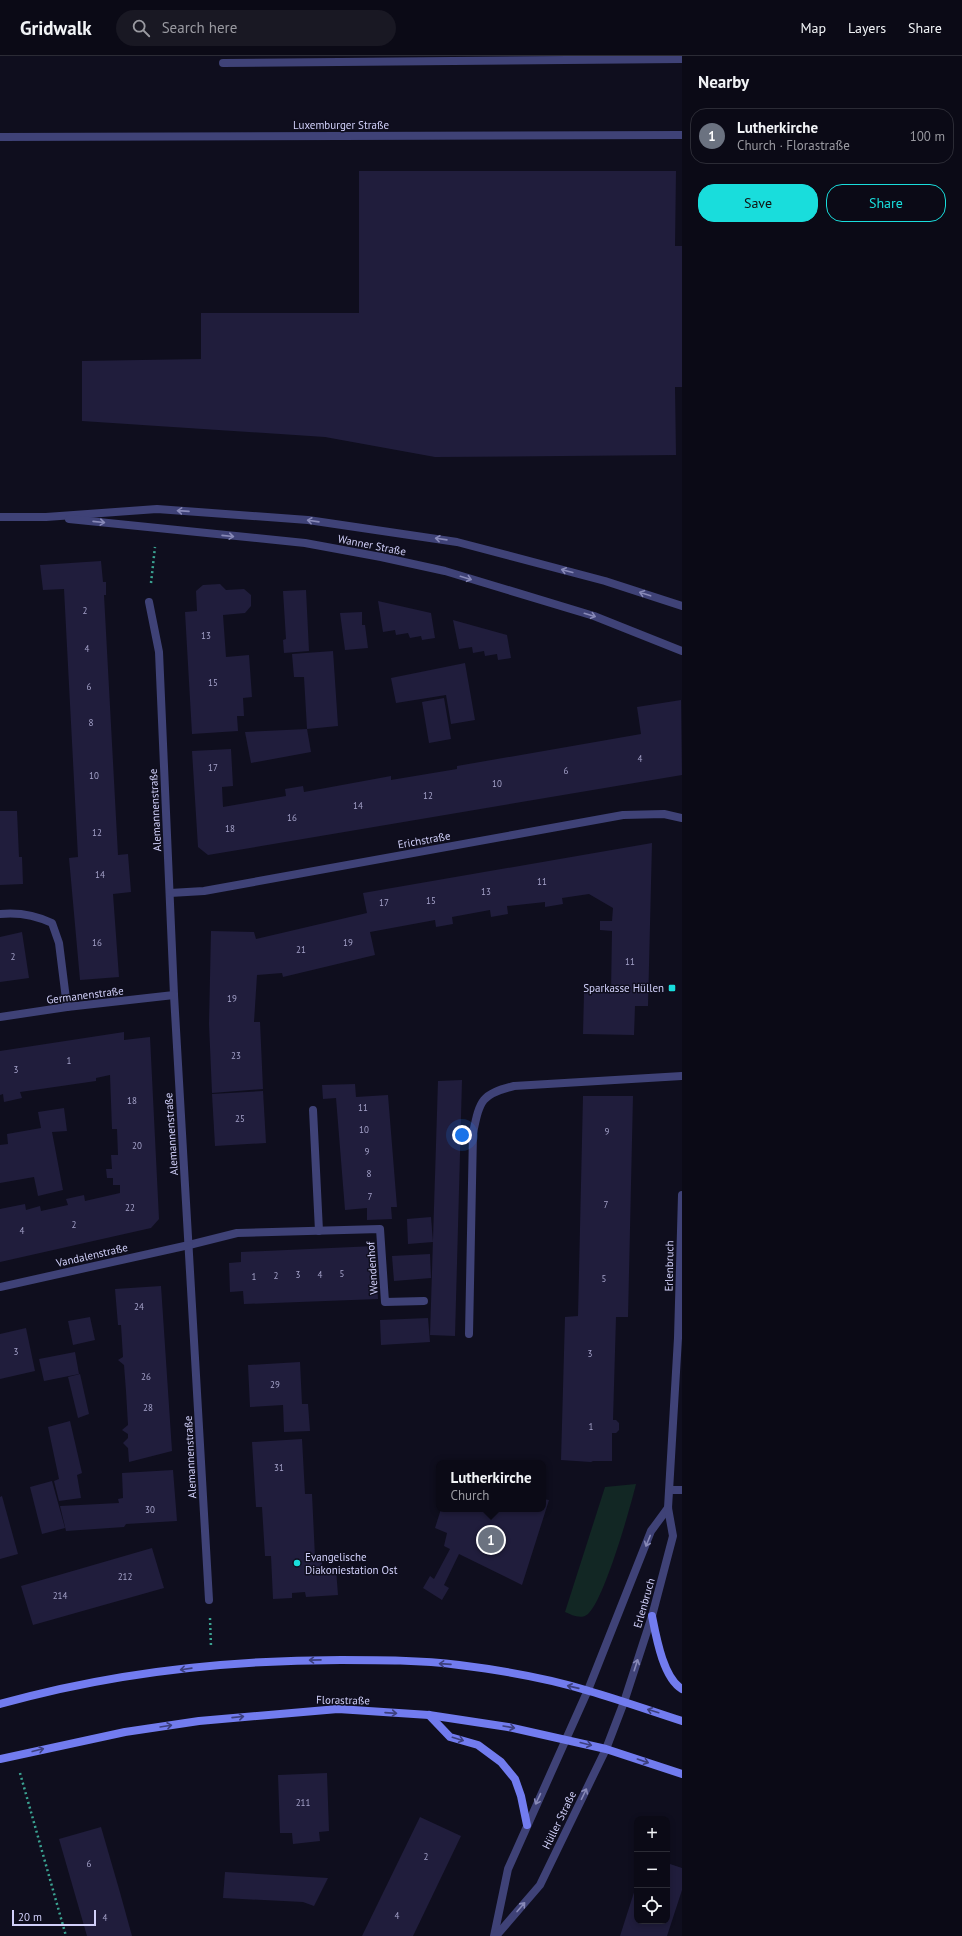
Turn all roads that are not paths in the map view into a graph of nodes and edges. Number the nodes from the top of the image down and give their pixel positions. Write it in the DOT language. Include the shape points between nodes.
graph roads {
  1 [pos="682,59"];
  2 [pos="224,64"];
  3 [pos="682,134"];
  4 [pos="0,137"];
  5 [pos="0,517"];
  6 [pos="46,517"];
  7 [pos="149,602"];
  8 [pos="682,606"];
  9 [pos="682,651"];
  10 [pos="682,818"];
  11 [pos="170,893"];
  12 [pos="0,914"];
  13 [pos="174,995"];
  14 [pos="66,1007"];
  15 [pos="0,1017"];
  16 [pos="682,1076"];
  17 [pos="313,1110"];
  18 [pos="682,1195"];
  19 [pos="319,1231"];
  20 [pos="189,1245"];
  21 [pos="0,1287"];
  22 [pos="424,1301"];
  23 [pos="469,1334"];
  24 [pos="680,1338"];
  25 [pos="670,1490"];
  26 [pos="682,1490"];
  27 [pos="668,1508"];
  28 [pos="209,1600"];
  29 [pos="652,1616"];
  30 [pos="682,1689"];
  31 [pos="588,1690"];
  32 [pos="624,1702"];
  33 [pos="0,1704"];
  34 [pos="429,1715"];
  35 [pos="682,1721"];
  36 [pos="566,1738"];
  37 [pos="606,1748"];
  38 [pos="0,1760"];
  39 [pos="682,1774"];
  40 [pos="527,1825"];
  41 [pos="495,1936"];
  1 -- 2 [label="street"];
  3 -- 4 [label="street, Luxemburger Straße"];
  5 -- 6 [label="street, Wanner Straße"];
  8 -- 6 [label="street, Wanner Straße, one-way" via="605,581 457,542 308,520 157,509"];
  6 -- 9 [label="street, Wanner Straße, one-way" via="305,543 446,572 594,616"];
  7 -- 11 [label="street, Alemannenstraße" via="159,652"];
  10 -- 11 [label="street, Erichstraße" via="664,814 623,815 204,891"];
  11 -- 13 [label="street, Alemannenstraße"];
  12 -- 14 [label="street" via="16,913 39,917 52,924 59,942"];
  13 -- 14 [label="street, Germanenstraße"];
  13 -- 20 [label="street, Alemannenstraße"];
  14 -- 15 [label="street, Germanenstraße"];
  16 -- 23 [label="street" via="514,1086 497,1090 485,1097 478,1109 474,1133"];
  17 -- 19 [label="street"];
  18 -- 24 [label="street, Erlenbruch"];
  19 -- 20 [label="street, Wendenhof" via="237,1233"];
  19 -- 22 [label="street, Wendenhof" via="380,1229 385,1302"];
  20 -- 21 [label="street, Vandalenstraße"];
  20 -- 28 [label="street, Alemannenstraße"];
  24 -- 25 [label="street, Erlenbruch"];
  25 -- 26 [label="street"];
  25 -- 27 [label="street, Erlenbruch"];
  27 -- 29 [label="street, Erlenbruch" via="673,1536"];
  27 -- 31 [label="street, Erlenbruch, one-way" via="652,1531"];
  29 -- 30 [label="main road" via="659,1652 677,1686"];
  32 -- 29 [label="street, Erlenbruch, one-way"];
  31 -- 32 [label="main road"];
  31 -- 33 [label="main road, one-way" via="460,1665 398,1660 311,1660 212,1665 119,1678 40,1693"];
  31 -- 36 [label="street, Hüller Straße"];
  35 -- 32 [label="main road, one-way"];
  32 -- 37 [label="street, Hüller Straße"];
  34 -- 36 [label="main road, Florastraße, one-way"];
  38 -- 34 [label="main road, Florastraße, one-way" via="125,1732 199,1721 338,1709"];
  34 -- 40 [label="main road, one-way" via="450,1737 478,1745 501,1762 515,1779"];
  36 -- 37 [label="main road, Florastraße, one-way"];
  36 -- 40 [label="street, Hüller Straße, one-way"];
  37 -- 39 [label="main road, Florastraße, one-way"];
  41 -- 37 [label="street, Hüller Straße, one-way" via="540,1885"];
  40 -- 41 [label="street, Hüller Straße" via="508,1869"];
}
